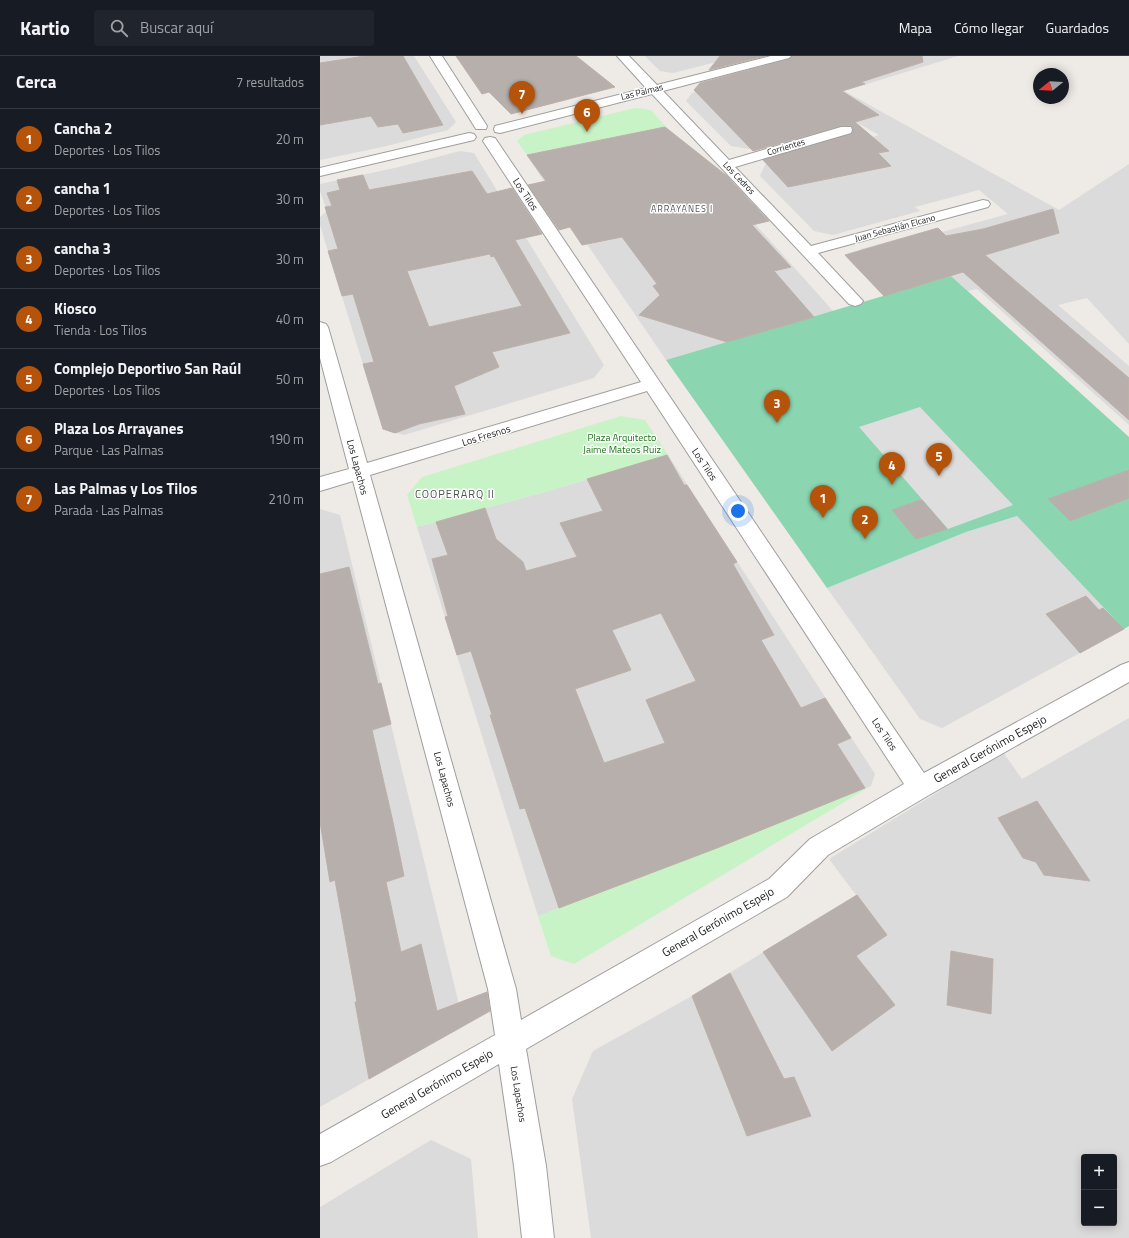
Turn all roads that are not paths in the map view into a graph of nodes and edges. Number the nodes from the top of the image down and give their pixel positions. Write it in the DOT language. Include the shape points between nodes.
graph roads {
  1 [pos="436,56"];
  2 [pos="623,56"];
  3 [pos="784,56"];
  4 [pos="654,89"];
  5 [pos="846,130"];
  6 [pos="490,132"];
  7 [pos="726,165"];
  8 [pos="320,172"];
  9 [pos="983,204"];
  10 [pos="808,251"];
  11 [pos="855,301"];
  12 [pos="320,327"];
  13 [pos="652,384"];
  14 [pos="360,473"];
  15 [pos="320,484"];
  16 [pos="1129,671"];
  17 [pos="920,787"];
  18 [pos="511,1041"];
  19 [pos="320,1152"];
  20 [pos="538,1238"];
  1 -- 6 [label="street, Los Tilos"];
  2 -- 4 [label="street, Los Cedros"];
  3 -- 4 [label="street, Las Palmas"];
  4 -- 6 [label="street, Las Palmas"];
  4 -- 7 [label="street, Los Cedros"];
  5 -- 7 [label="street, Corrientes"];
  6 -- 8 [label="street" via="480,141 469,137"];
  6 -- 13 [label="street, Los Tilos"];
  7 -- 10 [label="street, Los Cedros"];
  9 -- 10 [label="street, Juan Sebastián Elcano"];
  10 -- 11 [label="street, Los Cedros"];
  12 -- 14 [label="street, Los Lapachos"];
  13 -- 14 [label="street, Los Fresnos"];
  13 -- 17 [label="street, Los Tilos"];
  14 -- 15 [label="street, Los Fresnos"];
  14 -- 18 [label="street, Los Lapachos" via="499,977"];
  16 -- 17 [label="street, General Gerónimo Espejo"];
  17 -- 18 [label="street, General Gerónimo Espejo" via="819,847 778,888"];
  18 -- 19 [label="street, General Gerónimo Espejo"];
  18 -- 20 [label="street, Los Lapachos"];
}
